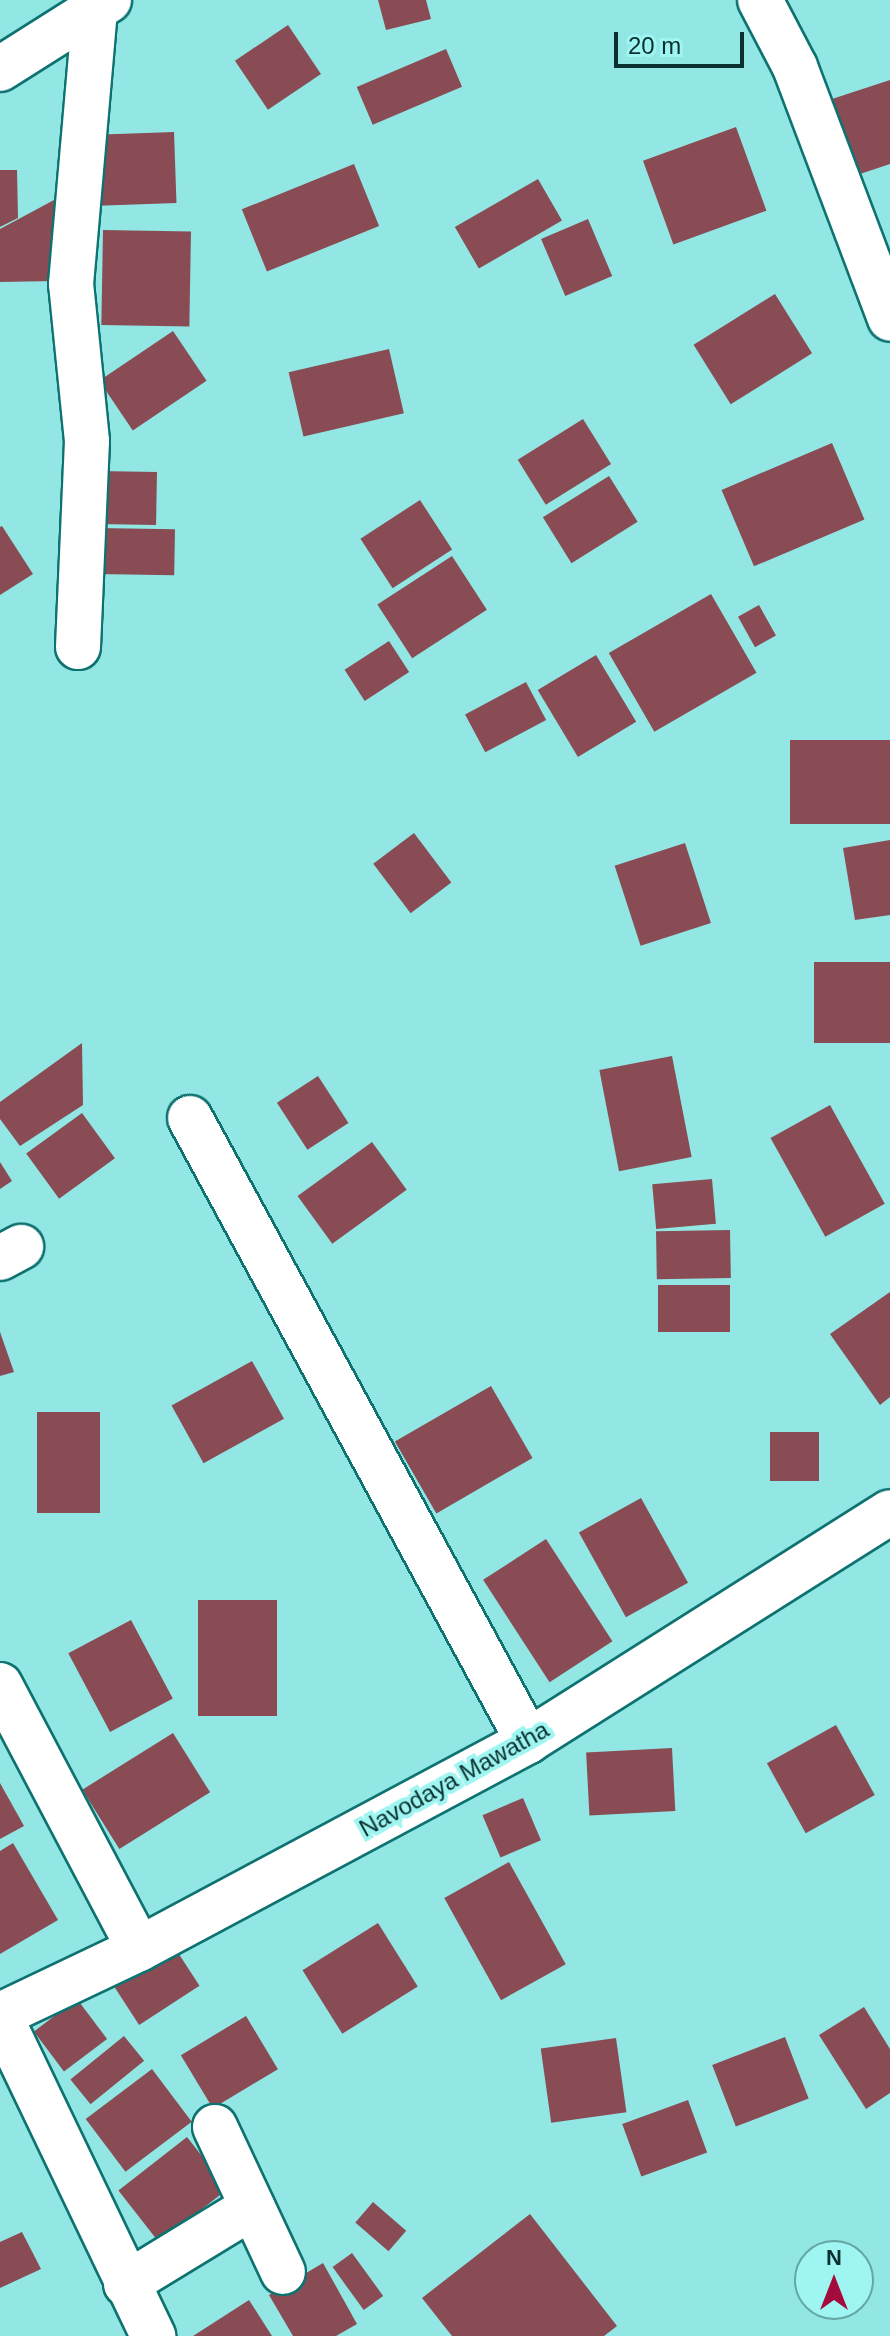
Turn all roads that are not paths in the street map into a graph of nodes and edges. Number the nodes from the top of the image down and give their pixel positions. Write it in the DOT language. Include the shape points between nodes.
graph roads {
  1 [pos="760,0"];
  2 [pos="102,4"];
  3 [pos="0,69"];
  4 [pos="890,319"];
  5 [pos="78,647"];
  6 [pos="190,1118"];
  7 [pos="890,1512"];
  8 [pos="0,1685"];
  9 [pos="528,1741"];
  10 [pos="139,1949"];
  11 [pos="0,2016"];
  12 [pos="215,2127"];
  13 [pos="252,2207"];
  14 [pos="283,2272"];
  15 [pos="126,2284"];
  16 [pos="153,2336"];
  1 -- 4 [label="street" via="795,67"];
  2 -- 3 [label="street"];
  2 -- 5 [label="street" via="71,284 87,441"];
  6 -- 9 [label="street"];
  7 -- 9 [label="street, Navodaya Mawatha"];
  8 -- 10 [label="street"];
  9 -- 10 [label="street, Navodaya Mawatha"];
  10 -- 11 [label="street, Navodaya Mawatha"];
  11 -- 15 [label="street, Navodaya Mawatha"];
  12 -- 13 [label="street"];
  13 -- 14 [label="street"];
  13 -- 15 [label="street"];
  15 -- 16 [label="street, Navodaya Mawatha"];
}
